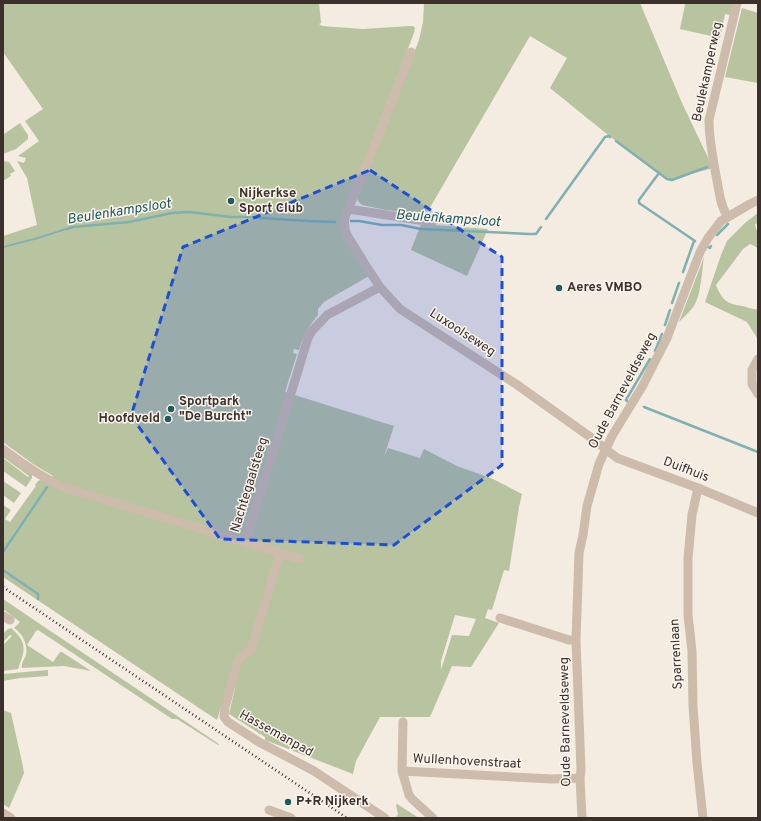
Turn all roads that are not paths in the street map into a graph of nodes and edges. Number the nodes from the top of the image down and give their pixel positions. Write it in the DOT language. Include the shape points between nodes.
graph roads {
  1 [pos="737,3"];
  2 [pos="410,52"];
  3 [pos="758,200"];
  4 [pos="348,209"];
  5 [pos="728,216"];
  6 [pos="432,222"];
  7 [pos="380,287"];
  8 [pos="758,358"];
  9 [pos="758,394"];
  10 [pos="3,449"];
  11 [pos="606,449"];
  12 [pos="698,488"];
  13 [pos="758,513"];
  14 [pos="246,543"];
  15 [pos="280,553"];
  16 [pos="300,559"];
  17 [pos="500,618"];
  18 [pos="576,640"];
  19 [pos="403,722"];
  20 [pos="402,771"];
  21 [pos="580,778"];
  22 [pos="270,810"];
  23 [pos="3,813"];
  24 [pos="11,818"];
  25 [pos="291,818"];
  26 [pos="385,818"];
  27 [pos="433,818"];
  28 [pos="582,818"];
  29 [pos="703,818"];
  1 -- 5 [label="street, Beulekamperweg" via="709,120 715,171 722,204"];
  2 -- 4 [label="street, Luxoolseweg"];
  3 -- 5 [label="street, Oude Barneveldseweg"];
  4 -- 6 [label="street"];
  4 -- 7 [label="street, Luxoolseweg" via="345,230"];
  5 -- 11 [label="street, Oude Barneveldseweg" via="713,230 700,252 667,338"];
  7 -- 11 [label="street, Luxoolseweg" via="400,309 516,384"];
  7 -- 14 [label="street, Nachtegaalsteeg" via="327,315 308,338"];
  8 -- 9 [label="street" via="752,370 752,384"];
  10 -- 14 [label="street, Nachtegaalsteeg" via="38,474 63,487"];
  11 -- 12 [label="street, Duifhuis" via="617,458"];
  11 -- 18 [label="street, Oude Barneveldseweg" via="589,499 579,553"];
  12 -- 13 [label="street, Duifhuis"];
  12 -- 29 [label="street, Sparrenlaan" via="692,515 688,558 688,615 692,651 694,727"];
  14 -- 15 [label="street"];
  15 -- 16 [label="street"];
  15 -- 26 [label="street, Hassemanpad" via="252,650 237,662 224,717 259,742 314,771"];
  17 -- 18 [label="street"];
  18 -- 21 [label="street, Oude Barneveldseweg"];
  19 -- 20 [label="street, Wullenhovenstraat"];
  20 -- 21 [label="street, Wullenhovenstraat" via="552,779"];
  20 -- 27 [label="street" via="409,795"];
  21 -- 28 [label="street, Oude Barneveldseweg"];
  22 -- 25 [label="street"];
  23 -- 24 [label="street"];
}
